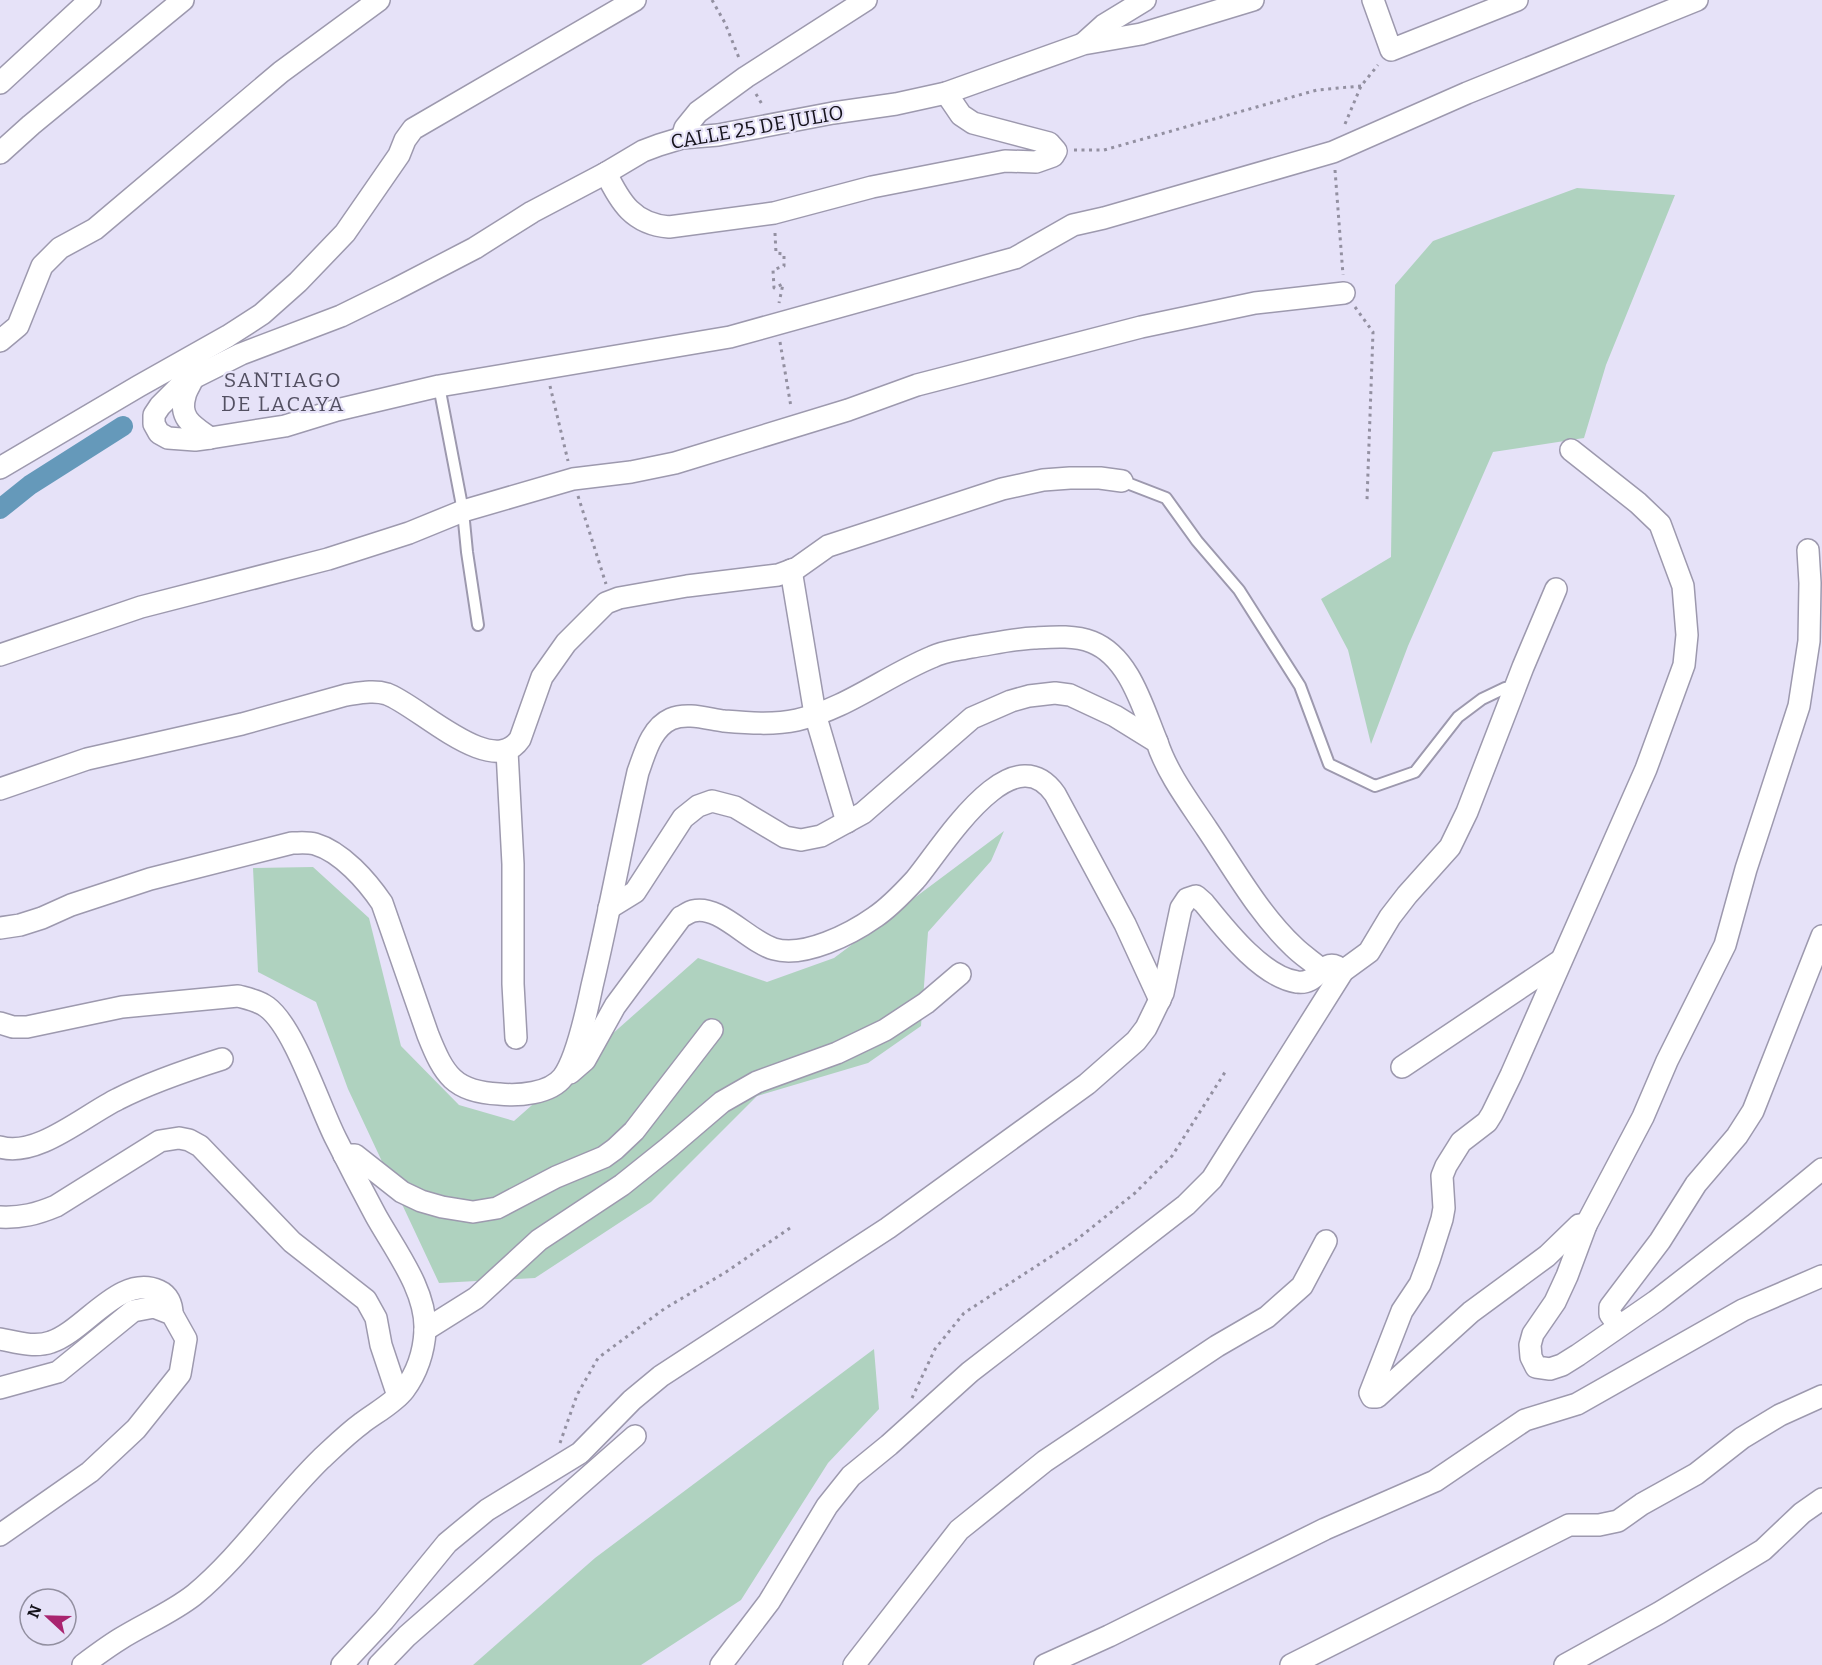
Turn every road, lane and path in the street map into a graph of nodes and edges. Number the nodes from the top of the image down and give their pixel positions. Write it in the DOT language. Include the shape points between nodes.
graph roads {
  1 [pos="90,0"];
  2 [pos="183,0"];
  3 [pos="379,0"];
  4 [pos="635,0"];
  5 [pos="866,0"];
  6 [pos="1145,0"];
  7 [pos="1253,0"];
  8 [pos="1373,0"];
  9 [pos="1517,0"];
  10 [pos="1697,0"];
  11 [pos="1083,44"];
  12 [pos="1391,50"];
  13 [pos="0,83"];
  14 [pos="1361,86"];
  15 [pos="946,93"];
  16 [pos="682,138"];
  17 [pos="1056,150"];
  18 [pos="1333,152"];
  19 [pos="0,153"];
  20 [pos="606,173"];
  21 [pos="1344,293"];
  22 [pos="228,336"];
  23 [pos="0,341"];
  24 [pos="241,354"];
  25 [pos="193,378"];
  26 [pos="439,386"];
  27 [pos="210,438"];
  28 [pos="1571,450"];
  29 [pos="0,468"];
  30 [pos="1122,481"];
  31 [pos="1367,500"];
  32 [pos="463,511"];
  33 [pos="1808,550"];
  34 [pos="791,570"];
  35 [pos="1556,589"];
  36 [pos="478,625"];
  37 [pos="0,655"];
  38 [pos="1515,687"];
  39 [pos="815,714"];
  40 [pos="1157,742"];
  41 [pos="507,751"];
  42 [pos="0,789"];
  43 [pos="846,822"];
  44 [pos="609,908"];
  45 [pos="0,928"];
  46 [pos="1822,936"];
  47 [pos="1560,961"];
  48 [pos="1333,970"];
  49 [pos="960,974"];
  50 [pos="1160,1000"];
  51 [pos="0,1023"];
  52 [pos="712,1030"];
  53 [pos="516,1038"];
  54 [pos="222,1059"];
  55 [pos="1402,1067"];
  56 [pos="1227,1070"];
  57 [pos="563,1077"];
  58 [pos="0,1147"];
  59 [pos="344,1155"];
  60 [pos="1822,1169"];
  61 [pos="0,1217"];
  62 [pos="1586,1225"];
  63 [pos="793,1226"];
  64 [pos="1326,1241"];
  65 [pos="1822,1276"];
  66 [pos="172,1314"];
  67 [pos="1618,1325"];
  68 [pos="425,1330"];
  69 [pos="0,1340"];
  70 [pos="0,1388"];
  71 [pos="398,1396"];
  72 [pos="1822,1396"];
  73 [pos="909,1403"];
  74 [pos="635,1436"];
  75 [pos="551,1470"];
  76 [pos="1822,1499"];
  77 [pos="0,1535"];
  78 [pos="83,1665"];
  79 [pos="342,1665"];
  80 [pos="378,1665"];
  81 [pos="721,1665"];
  82 [pos="854,1665"];
  83 [pos="1045,1665"];
  84 [pos="1291,1665"];
  85 [pos="1565,1665"];
  1 -- 13 [label="street"];
  2 -- 19 [label="street"];
  3 -- 23 [label="street" via="281,72 95,229 60,248 42,266 18,326"];
  4 -- 22 [label="street" via="413,129 345,233 262,314"];
  5 -- 16 [label="street" via="698,112"];
  6 -- 11 [label="street" via="1104,25"];
  7 -- 11 [label="street, CALLE 25 DE JULIO" via="1141,33"];
  8 -- 12 [label="street"];
  9 -- 12 [label="street"];
  10 -- 18 [label="street"];
  11 -- 15 [label="street, CALLE 25 DE JULIO"];
  12 -- 14 [label="path"];
  14 -- 17 [label="path" via="1317,90 1104,150"];
  14 -- 18 [label="path"];
  15 -- 16 [label="street, CALLE 25 DE JULIO" via="718,135"];
  15 -- 17 [label="street" via="961,115 973,123 1040,139"];
  16 -- 20 [label="street, CALLE 25 DE JULIO" via="643,151"];
  17 -- 20 [label="street" via="1053,156 1036,162 1005,161 872,187 774,213 669,227 645,221 620,202"];
  18 -- 21 [label="path"];
  18 -- 26 [label="street" via="1073,225 1015,258 759,330"];
  20 -- 24 [label="street, CALLE 25 DE JULIO" via="396,289"];
  21 -- 31 [label="path" via="1373,332"];
  21 -- 32 [label="street" via="1255,303 1141,327 917,385 675,463 573,479"];
  22 -- 24 [label="street"];
  22 -- 29 [label="street"];
  24 -- 25 [label="street, CALLE 25 DE JULIO"];
  25 -- 27 [label="street" via="183,410 191,425"];
  25 -- 27 [label="street, CALLE 25 DE JULIO" via="160,406 154,415 155,427 168,438"];
  26 -- 27 [label="street" via="285,426"];
  26 -- 32 [label="lane"];
  28 -- 47 [label="street" via="1660,524 1683,586 1687,635 1684,665 1657,741"];
  30 -- 34 [label="street" via="1070,478 1002,489 828,546"];
  30 -- 38 [label="lane" via="1166,498 1239,590 1300,686 1329,764 1375,786 1415,772 1458,717 1482,699"];
  32 -- 36 [label="lane"];
  32 -- 37 [label="street" via="328,559 141,607"];
  33 -- 62 [label="street" via="1809,641 1799,706 1725,945 1643,1117"];
  34 -- 39 [label="street"];
  34 -- 41 [label="street" via="606,603 566,643 542,677 520,740"];
  35 -- 38 [label="street"];
  38 -- 48 [label="street" via="1450,847 1390,917 1367,955"];
  39 -- 40 [label="street" via="949,651 1010,639 1051,637 1095,643 1122,666"];
  39 -- 43 [label="street"];
  39 -- 44 [label="street" via="777,723 685,716 659,727 638,772"];
  40 -- 43 [label="street" via="1070,695 1029,696 972,718 863,813"];
  40 -- 48 [label="street" via="1191,806 1276,928 1295,948"];
  41 -- 42 [label="street" via="489,751 467,743 387,694 346,694 242,724 87,759"];
  41 -- 53 [label="street"];
  43 -- 44 [label="street" via="821,836 801,840 785,837 735,807 712,801 698,806 683,818 635,892"];
  44 -- 57 [label="street" via="584,1023"];
  45 -- 57 [label="street" via="42,918 71,904 150,879 292,843 314,844 347,864 382,903 436,1054 451,1078 483,1093 508,1095 554,1086"];
  46 -- 67 [label="street" via="1753,1111 1696,1184 1660,1241 1610,1307"];
  47 -- 55 [label="street"];
  47 -- 62 [label="street" via="1492,1114 1461,1142 1446,1166 1438,1234 1420,1284 1402,1311 1370,1393 1372,1397 1377,1397 1471,1312 1548,1256 1579,1225"];
  48 -- 50 [label="street" via="1304,983 1282,977 1249,953 1196,896 1183,903"];
  48 -- 81 [label="street" via="1212,1179 1186,1204 970,1372 851,1476 827,1506 769,1602"];
  49 -- 68 [label="street" via="927,1003 885,1030 837,1053 757,1082 722,1102 622,1185 539,1240 476,1298"];
  50 -- 57 [label="street" via="1125,924 1055,794 1043,782 1023,776 998,785 978,801 915,879 877,916 824,944 794,951 774,950 716,914 694,910 681,917 615,1006 585,1060"];
  50 -- 75 [label="street" via="1136,1041 1086,1084 888,1228 661,1376 580,1452"];
  51 -- 59 [label="street" via="27,1027 122,1007 208,998 238,996 256,1001 269,1008 296,1049"];
  52 -- 59 [label="street" via="634,1131 615,1149 497,1208 473,1212 421,1201 402,1192 355,1155"];
  54 -- 58 [label="street" via="117,1099 32,1146 9,1150"];
  56 -- 73 [label="path" via="1172,1156 1135,1192 1075,1241 964,1312 935,1350"];
  59 -- 68 [label="street" via="417,1288 424,1308"];
  60 -- 67 [label="street" via="1656,1301"];
  61 -- 71 [label="street" via="37,1214 160,1141 189,1140 208,1153 292,1242 366,1300 376,1318"];
  62 -- 67 [label="street" via="1555,1302 1533,1334 1531,1357 1536,1367 1550,1369 1562,1365"];
  63 -- 75 [label="path" via="664,1309 598,1358 578,1395"];
  64 -- 82 [label="street" via="1302,1286 1267,1317 1045,1461 959,1530"];
  65 -- 83 [label="street" via="1743,1310 1577,1404 1525,1420 1435,1481 1325,1529"];
  66 -- 69 [label="street" via="166,1296 144,1286 119,1296 49,1343"];
  66 -- 70 [label="street" via="154,1307 133,1311 58,1372"];
  66 -- 77 [label="street" via="186,1339 180,1374 136,1430 90,1472"];
  68 -- 71 [label="street" via="422,1356"];
  71 -- 78 [label="street" via="323,1457 194,1595"];
  72 -- 84 [label="street" via="1752,1432 1696,1474 1618,1521 1569,1525"];
  74 -- 80 [label="street"];
  75 -- 79 [label="street" via="487,1510 447,1544"];
  76 -- 85 [label="street" via="1755,1555"];
}
